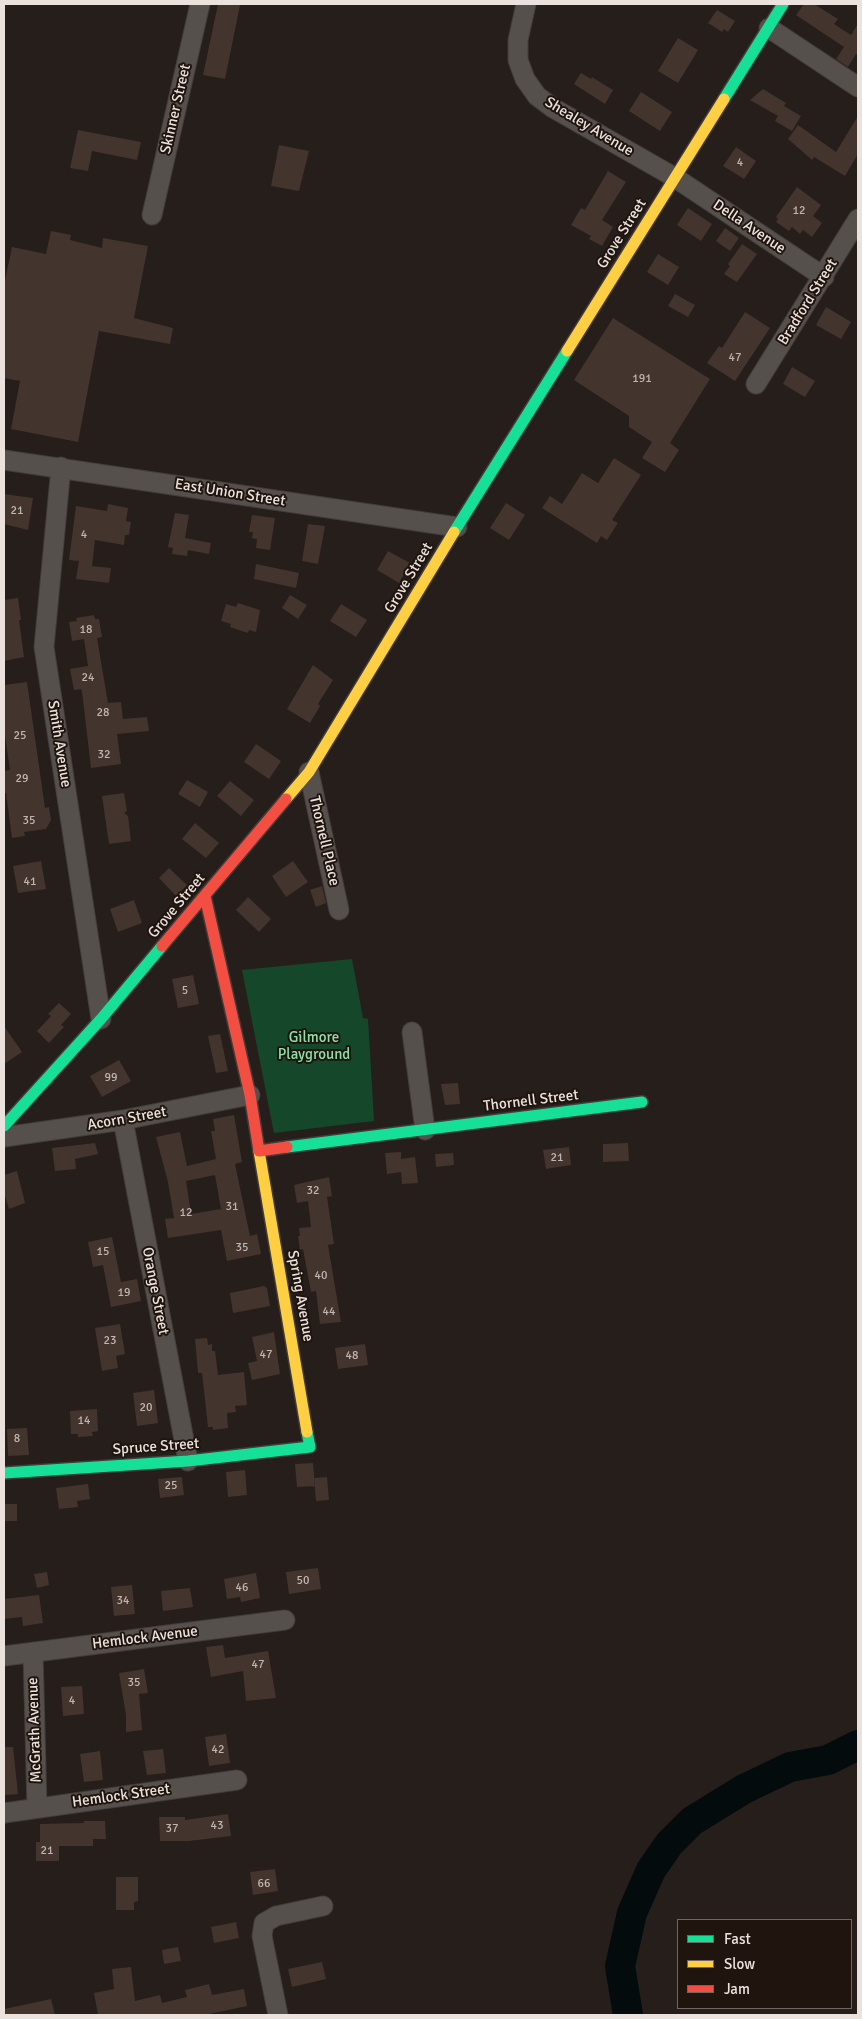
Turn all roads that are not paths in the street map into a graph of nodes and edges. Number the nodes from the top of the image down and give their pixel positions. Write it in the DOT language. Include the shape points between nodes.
graph roads {
  1 [pos="200,4"];
  2 [pos="526,4"];
  3 [pos="783,4"];
  4 [pos="769,28"];
  5 [pos="858,87"];
  6 [pos="674,177"];
  7 [pos="152,215"];
  8 [pos="858,220"];
  9 [pos="824,277"];
  10 [pos="756,384"];
  11 [pos="4,460"];
  12 [pos="61,467"];
  13 [pos="457,528"];
  14 [pos="308,772"];
  15 [pos="206,896"];
  16 [pos="339,910"];
  17 [pos="101,1019"];
  18 [pos="412,1032"];
  19 [pos="250,1095"];
  20 [pos="642,1102"];
  21 [pos="123,1120"];
  22 [pos="4,1126"];
  23 [pos="425,1130"];
  24 [pos="4,1137"];
  25 [pos="259,1151"];
  26 [pos="310,1447"];
  27 [pos="188,1461"];
  28 [pos="4,1473"];
  29 [pos="285,1620"];
  30 [pos="33,1652"];
  31 [pos="4,1656"];
  32 [pos="238,1780"];
  33 [pos="37,1808"];
  34 [pos="4,1814"];
  35 [pos="324,1906"];
  36 [pos="278,2015"];
  1 -- 7 [label="street, Skinner Street"];
  2 -- 6 [label="street, Shealey Avenue" via="518,50 521,70 530,88 553,108"];
  3 -- 4 [label="main road, Grove Street"];
  4 -- 5 [label="street"];
  4 -- 6 [label="main road, Grove Street"];
  6 -- 9 [label="street, Della Avenue"];
  6 -- 13 [label="main road, Grove Street"];
  8 -- 9 [label="street, Bradford Street"];
  9 -- 10 [label="street, Bradford Street"];
  11 -- 12 [label="street, East Union Street"];
  12 -- 13 [label="street, East Union Street"];
  12 -- 17 [label="street, Smith Avenue" via="44,647"];
  13 -- 14 [label="main road, Grove Street"];
  14 -- 15 [label="main road, Grove Street"];
  14 -- 16 [label="street, Thornell Place"];
  15 -- 17 [label="main road, Grove Street"];
  15 -- 19 [label="main road, Spring Avenue"];
  17 -- 22 [label="main road, Grove Street"];
  18 -- 23 [label="street"];
  19 -- 21 [label="street, Acorn Street"];
  19 -- 25 [label="main road, Spring Avenue"];
  20 -- 23 [label="main road, Thornell Street"];
  21 -- 24 [label="street, Acorn Street"];
  21 -- 27 [label="street, Orange Street"];
  23 -- 25 [label="main road"];
  25 -- 26 [label="main road, Spring Avenue"];
  26 -- 27 [label="main road, Spruce Street"];
  27 -- 28 [label="main road, Spruce Street"];
  29 -- 30 [label="street, Hemlock Avenue"];
  30 -- 31 [label="street, Hemlock Avenue"];
  30 -- 33 [label="street, McGrath Avenue"];
  32 -- 33 [label="street, Hemlock Street"];
  33 -- 34 [label="street, Hemlock Street"];
  35 -- 36 [label="street" via="276,1916 264,1923 262,1936"];
}
